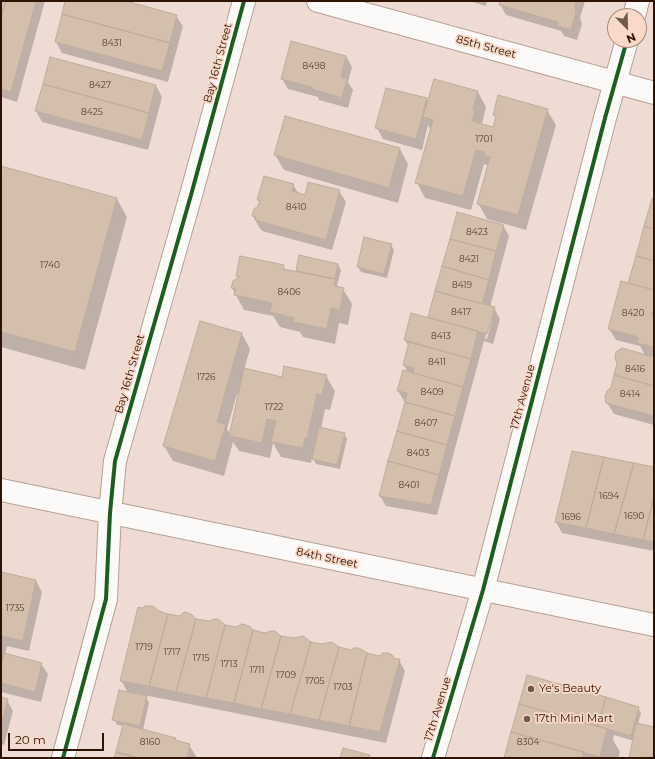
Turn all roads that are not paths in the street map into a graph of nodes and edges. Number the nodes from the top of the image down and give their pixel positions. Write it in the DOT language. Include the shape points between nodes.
graph roads {
  1 [pos="244,1"];
  2 [pos="318,1"];
  3 [pos="625,48"];
  4 [pos="615,82"];
  5 [pos="654,93"];
  6 [pos="1,490"];
  7 [pos="110,513"];
  8 [pos="483,590"];
  9 [pos="654,625"];
  10 [pos="63,758"];
  11 [pos="433,758"];
  1 -- 7 [label="street, Bay 16th Street" via="114,461"];
  2 -- 4 [label="street, 85th Street"];
  3 -- 4 [label="street, 17th Avenue"];
  4 -- 5 [label="street, 85th Street"];
  4 -- 8 [label="street, 17th Avenue"];
  6 -- 7 [label="street, 84th Street"];
  7 -- 8 [label="street, 84th Street"];
  7 -- 10 [label="street, Bay 16th Street" via="106,599"];
  8 -- 9 [label="street, 84th Street"];
  8 -- 11 [label="street, 17th Avenue"];
}
